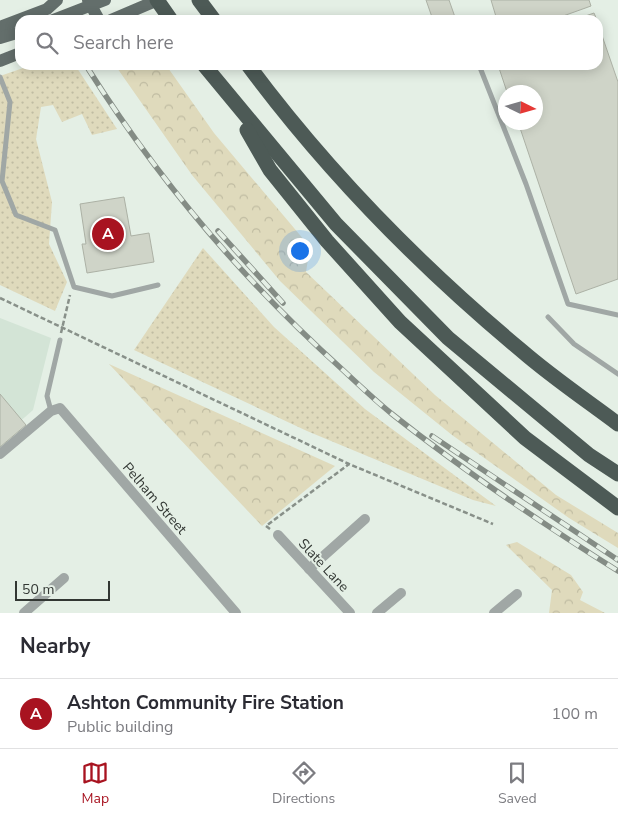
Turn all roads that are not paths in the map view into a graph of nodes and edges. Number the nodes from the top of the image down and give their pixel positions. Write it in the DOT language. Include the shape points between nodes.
graph roads {
  1 [pos="57,0"];
  2 [pos="105,0"];
  3 [pos="158,0"];
  4 [pos="199,0"];
  5 [pos="89,3"];
  6 [pos="31,15"];
  7 [pos="64,15"];
  8 [pos="96,15"];
  9 [pos="122,15"];
  10 [pos="168,15"];
  11 [pos="210,15"];
  12 [pos="15,21"];
  13 [pos="0,27"];
  14 [pos="15,34"];
  15 [pos="0,38"];
  16 [pos="15,55"];
  17 [pos="0,60"];
  18 [pos="208,70"];
  19 [pos="252,70"];
  20 [pos="481,70"];
  21 [pos="0,77"];
  22 [pos="227,95"];
  23 [pos="158,285"];
  24 [pos="618,315"];
  25 [pos="548,318"];
  26 [pos="60,340"];
  27 [pos="618,374"];
  28 [pos="51,411"];
  29 [pos="618,424"];
  30 [pos="0,454"];
  31 [pos="618,474"];
  32 [pos="618,508"];
  33 [pos="366,519"];
  34 [pos="278,535"];
  35 [pos="309,569"];
  36 [pos="64,578"];
  37 [pos="401,593"];
  38 [pos="517,594"];
  39 [pos="24,613"];
  40 [pos="236,613"];
  41 [pos="350,613"];
  42 [pos="376,613"];
  43 [pos="494,613"];
  1 -- 6 [label="main road" via="47,9"];
  2 -- 5 [label="main road"];
  3 -- 9 [label="main road"];
  3 -- 10 [label="highway"];
  4 -- 11 [label="highway"];
  5 -- 7 [label="main road"];
  5 -- 8 [label="main road"];
  12 -- 13 [label="main road"];
  14 -- 15 [label="main road"];
  16 -- 17 [label="main road"];
  18 -- 22 [label="highway"];
  19 -- 29 [label="highway" via="273,99 396,238 522,352"];
  20 -- 24 [label="lane" via="568,304"];
  21 -- 23 [label="lane" via="10,102 2,181 16,215 55,230 74,287 112,296"];
  22 -- 31 [label="highway" via="336,224 448,338 589,455"];
  22 -- 32 [label="highway" via="270,170 400,322 525,438"];
  25 -- 27 [label="lane" via="574,344"];
  26 -- 28 [label="lane" via="47,396"];
  28 -- 30 [label="street"];
  28 -- 40 [label="street, Pelham Street" via="60,408"];
  33 -- 35 [label="street"];
  34 -- 35 [label="street, Slate Lane"];
  35 -- 41 [label="street, Slate Lane"];
  36 -- 39 [label="street"];
  37 -- 42 [label="street"];
  38 -- 43 [label="street"];
}
